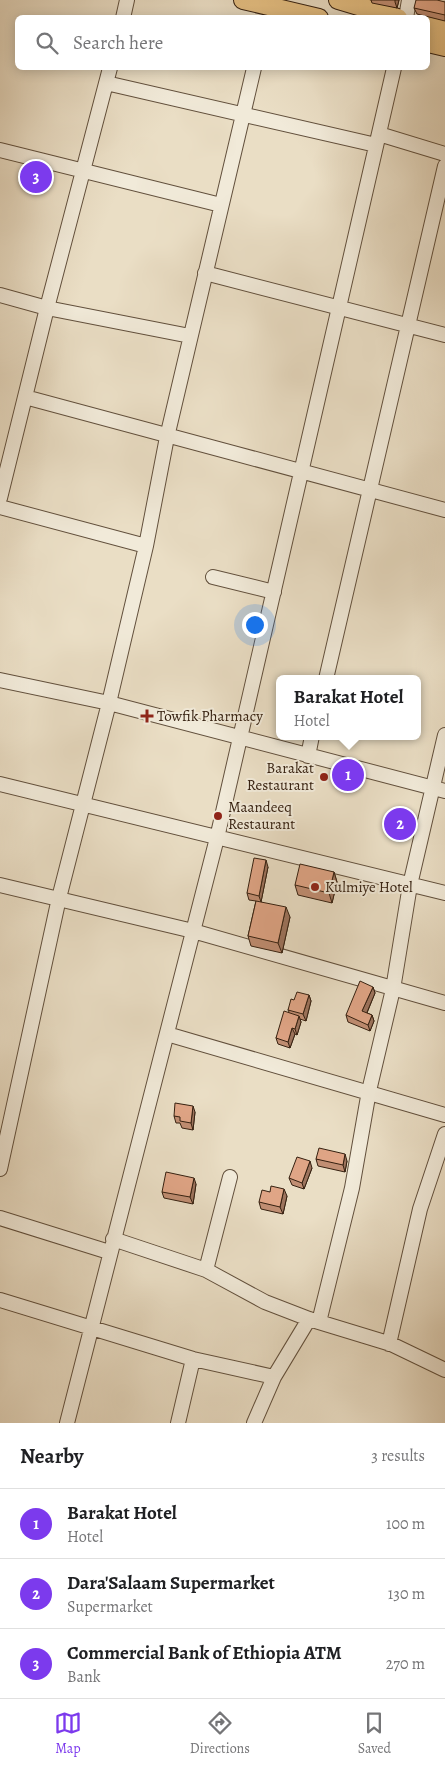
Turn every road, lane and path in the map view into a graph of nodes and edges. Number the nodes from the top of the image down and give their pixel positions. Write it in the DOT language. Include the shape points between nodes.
graph roads {
  1 [pos="127,0"];
  2 [pos="244,0"];
  3 [pos="338,0"];
  4 [pos="410,0"];
  5 [pos="271,6"];
  6 [pos="124,15"];
  7 [pos="307,15"];
  8 [pos="388,15"];
  9 [pos="407,15"];
  10 [pos="430,26"];
  11 [pos="445,30"];
  12 [pos="430,43"];
  13 [pos="445,47"];
  14 [pos="109,70"];
  15 [pos="253,70"];
  16 [pos="394,70"];
  17 [pos="106,83"];
  18 [pos="242,114"];
  19 [pos="377,140"];
  20 [pos="0,150"];
  21 [pos="445,154"];
  22 [pos="445,166"];
  23 [pos="83,171"];
  24 [pos="221,205"];
  25 [pos="205,273"];
  26 [pos="0,295"];
  27 [pos="338,307"];
  28 [pos="47,308"];
  29 [pos="408,325"];
  30 [pos="445,334"];
  31 [pos="190,336"];
  32 [pos="25,397"];
  33 [pos="167,437"];
  34 [pos="302,470"];
  35 [pos="370,489"];
  36 [pos="0,498"];
  37 [pos="0,507"];
  38 [pos="445,510"];
  39 [pos="146,546"];
  40 [pos="213,578"];
  41 [pos="274,592"];
  42 [pos="327,675"];
  43 [pos="0,680"];
  44 [pos="109,703"];
  45 [pos="445,735"];
  46 [pos="240,737"];
  47 [pos="311,740"];
  48 [pos="308,756"];
  49 [pos="0,784"];
  50 [pos="438,789"];
  51 [pos="84,805"];
  52 [pos="217,838"];
  53 [pos="0,885"];
  54 [pos="410,885"];
  55 [pos="445,893"];
  56 [pos="59,898"];
  57 [pos="193,931"];
  58 [pos="393,989"];
  59 [pos="445,1003"];
  60 [pos="168,1034"];
  61 [pos="369,1091"];
  62 [pos="445,1115"];
  63 [pos="445,1134"];
  64 [pos="0,1165"];
  65 [pos="230,1177"];
  66 [pos="0,1218"];
  67 [pos="111,1246"];
  68 [pos="206,1270"];
  69 [pos="0,1300"];
  70 [pos="314,1320"];
  71 [pos="91,1328"];
  72 [pos="389,1344"];
  73 [pos="193,1359"];
  74 [pos="445,1370"];
  75 [pos="274,1377"];
  76 [pos="67,1423"];
  77 [pos="178,1423"];
  78 [pos="254,1423"];
  1 -- 6 [label="street"];
  2 -- 5 [label="main road"];
  3 -- 8 [label="main road"];
  4 -- 9 [label="street"];
  5 -- 7 [label="main road"];
  10 -- 11 [label="main road"];
  12 -- 13 [label="main road"];
  14 -- 17 [label="street"];
  15 -- 18 [label="street"];
  16 -- 19 [label="street"];
  17 -- 18 [label="street"];
  17 -- 23 [label="street"];
  18 -- 19 [label="street"];
  18 -- 24 [label="street"];
  19 -- 21 [label="street"];
  19 -- 27 [label="street"];
  20 -- 23 [label="street"];
  22 -- 29 [label="street"];
  23 -- 24 [label="street"];
  23 -- 28 [label="street"];
  24 -- 25 [label="street"];
  25 -- 27 [label="street"];
  25 -- 31 [label="street"];
  26 -- 28 [label="street"];
  27 -- 29 [label="street"];
  27 -- 34 [label="street"];
  28 -- 31 [label="street"];
  28 -- 32 [label="street"];
  29 -- 30 [label="street"];
  29 -- 35 [label="street"];
  31 -- 33 [label="street"];
  32 -- 33 [label="street"];
  32 -- 36 [label="street"];
  33 -- 34 [label="street"];
  33 -- 39 [label="street"];
  34 -- 35 [label="street"];
  34 -- 41 [label="street"];
  35 -- 38 [label="street"];
  35 -- 42 [label="street"];
  37 -- 39 [label="street"];
  39 -- 44 [label="street"];
  40 -- 41 [label="street"];
  41 -- 46 [label="street"];
  43 -- 44 [label="street"];
  44 -- 46 [label="street"];
  44 -- 51 [label="street"];
  45 -- 50 [label="street"];
  46 -- 48 [label="street"];
  46 -- 52 [label="street"];
  47 -- 48 [label="street"];
  48 -- 50 [label="street"];
  49 -- 51 [label="street"];
  50 -- 54 [label="street"];
  51 -- 52 [label="street"];
  51 -- 56 [label="street"];
  52 -- 54 [label="street"];
  52 -- 57 [label="street"];
  53 -- 56 [label="street"];
  54 -- 55 [label="street"];
  54 -- 58 [label="street"];
  56 -- 57 [label="street"];
  56 -- 64 [label="street"];
  57 -- 58 [label="street"];
  57 -- 60 [label="street"];
  58 -- 59 [label="street"];
  58 -- 61 [label="street"];
  60 -- 61 [label="street"];
  60 -- 67 [label="street"];
  61 -- 62 [label="street"];
  61 -- 70 [label="street" via="352,1188"];
  63 -- 72 [label="street" via="420,1209"];
  65 -- 68 [label="street"];
  66 -- 67 [label="street"];
  67 -- 68 [label="street"];
  67 -- 71 [label="street"];
  68 -- 70 [label="street" via="265,1302"];
  69 -- 71 [label="street"];
  70 -- 72 [label="street"];
  70 -- 75 [label="street"];
  71 -- 73 [label="street"];
  71 -- 76 [label="street"];
  72 -- 74 [label="street"];
  73 -- 75 [label="street"];
  73 -- 77 [label="street"];
  75 -- 78 [label="street"];
}
